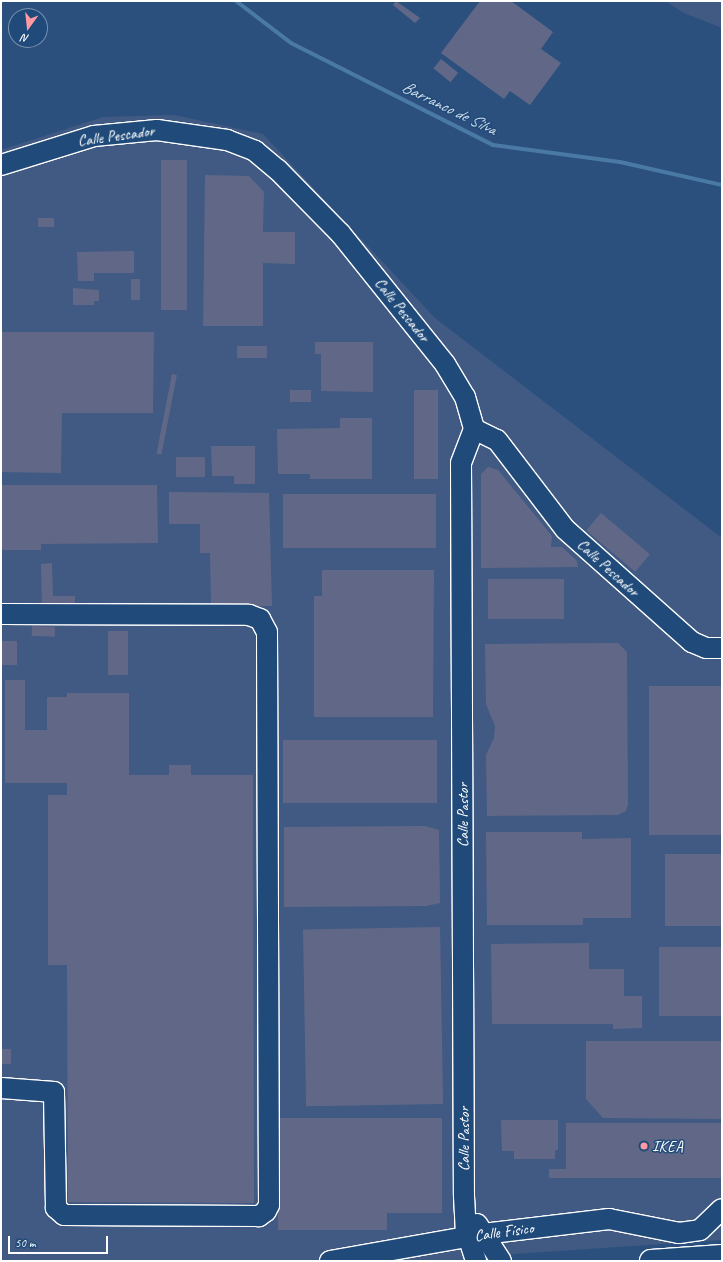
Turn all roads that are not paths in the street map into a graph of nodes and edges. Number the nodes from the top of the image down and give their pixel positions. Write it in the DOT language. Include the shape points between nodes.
graph roads {
  1 [pos="1,165"];
  2 [pos="474,429"];
  3 [pos="1,614"];
  4 [pos="714,648"];
  5 [pos="1,1088"];
  6 [pos="466,1206"];
  7 [pos="722,1209"];
  8 [pos="475,1235"];
  9 [pos="436,1243"];
  10 [pos="721,1256"];
  11 [pos="330,1261"];
  12 [pos="476,1261"];
  13 [pos="501,1261"];
  14 [pos="651,1261"];
  1 -- 2 [label="street, Calle Pescador" via="94,136 157,130 227,140 254,151 278,170 340,233 407,314 445,364 461,391"];
  2 -- 4 [label="street, Calle Pescador" via="497,440 565,529 692,642"];
  2 -- 6 [label="street, Calle Pastor" via="461,463"];
  3 -- 5 [label="street" via="249,616 260,619 267,632 269,1205 259,1216 64,1215 56,1208 54,1092"];
  6 -- 8 [label="street, Calle Pastor"];
  6 -- 9 [label="street"];
  7 -- 8 [label="street, Calle Físico" via="700,1230 679,1233 609,1219"];
  8 -- 9 [label="street, Calle Físico"];
  8 -- 12 [label="street, Calle Pastor"];
  8 -- 13 [label="street, Calle Pastor"];
  9 -- 11 [label="street, Calle Físico"];
  10 -- 14 [label="highway"];
}
